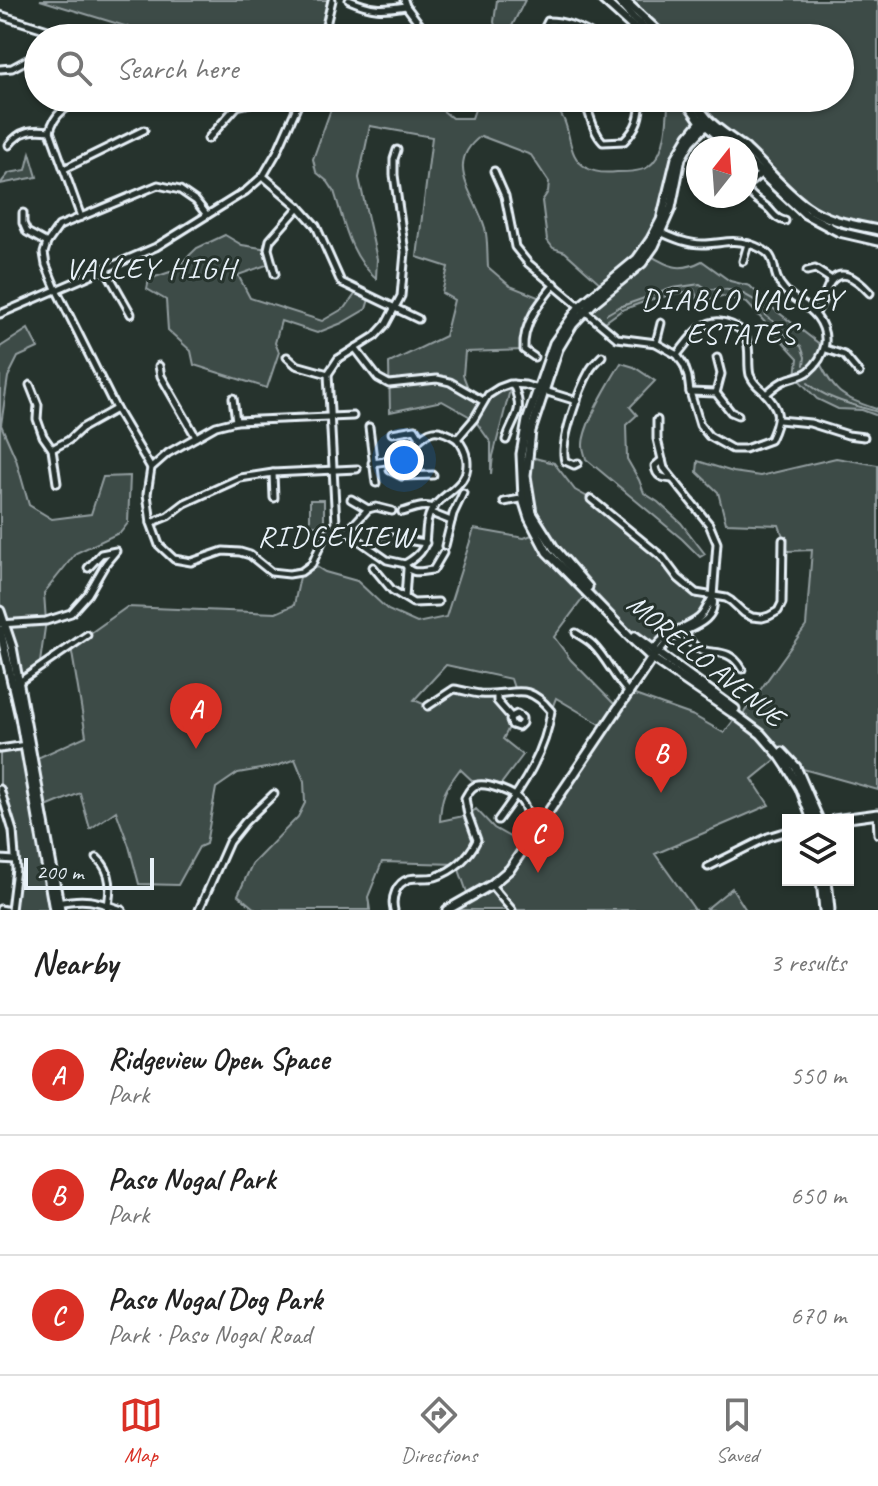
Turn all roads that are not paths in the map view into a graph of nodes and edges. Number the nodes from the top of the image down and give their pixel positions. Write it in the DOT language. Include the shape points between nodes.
graph roads {
  1 [pos="332,0"];
  2 [pos="349,0"];
  3 [pos="603,0"];
  4 [pos="617,0"];
  5 [pos="624,0"];
  6 [pos="405,3"];
  7 [pos="0,15"];
  8 [pos="24,24"];
  9 [pos="326,24"];
  10 [pos="420,24"];
  11 [pos="546,24"];
  12 [pos="568,24"];
  13 [pos="631,24"];
  14 [pos="634,24"];
  15 [pos="650,24"];
  16 [pos="24,62"];
  17 [pos="0,69"];
  18 [pos="59,112"];
  19 [pos="232,112"];
  20 [pos="294,112"];
  21 [pos="590,112"];
  22 [pos="640,112"];
  23 [pos="697,112"];
  24 [pos="701,112"];
  25 [pos="705,121"];
  26 [pos="144,130"];
  27 [pos="50,131"];
  28 [pos="717,136"];
  29 [pos="727,136"];
  30 [pos="208,139"];
  31 [pos="9,145"];
  32 [pos="397,150"];
  33 [pos="758,163"];
  34 [pos="758,166"];
  35 [pos="64,169"];
  36 [pos="764,170"];
  37 [pos="494,171"];
  38 [pos="263,176"];
  39 [pos="758,176"];
  40 [pos="758,203"];
  41 [pos="299,207"];
  42 [pos="23,213"];
  43 [pos="207,215"];
  44 [pos="81,217"];
  45 [pos="785,221"];
  46 [pos="878,230"];
  47 [pos="659,232"];
  48 [pos="878,241"];
  49 [pos="47,243"];
  50 [pos="748,244"];
  51 [pos="743,261"];
  52 [pos="105,268"];
  53 [pos="807,271"];
  54 [pos="275,274"];
  55 [pos="832,280"];
  56 [pos="555,284"];
  57 [pos="56,289"];
  58 [pos="870,293"];
  59 [pos="396,308"];
  60 [pos="582,309"];
  61 [pos="0,314"];
  62 [pos="131,314"];
  63 [pos="815,314"];
  64 [pos="418,319"];
  65 [pos="661,323"];
  66 [pos="656,343"];
  67 [pos="355,348"];
  68 [pos="826,349"];
  69 [pos="677,355"];
  70 [pos="602,356"];
  71 [pos="287,357"];
  72 [pos="534,357"];
  73 [pos="717,358"];
  74 [pos="159,366"];
  75 [pos="859,373"];
  76 [pos="328,374"];
  77 [pos="513,384"];
  78 [pos="30,385"];
  79 [pos="541,391"];
  80 [pos="690,392"];
  81 [pos="716,393"];
  82 [pos="766,394"];
  83 [pos="233,398"];
  84 [pos="483,401"];
  85 [pos="577,401"];
  86 [pos="116,409"];
  87 [pos="738,415"];
  88 [pos="353,416"];
  89 [pos="329,417"];
  90 [pos="657,420"];
  91 [pos="779,420"];
  92 [pos="236,421"];
  93 [pos="369,427"];
  94 [pos="392,433"];
  95 [pos="196,437"];
  96 [pos="420,437"];
  97 [pos="864,437"];
  98 [pos="457,439"];
  99 [pos="506,440"];
  100 [pos="52,449"];
  101 [pos="390,460"];
  102 [pos="372,463"];
  103 [pos="578,463"];
  104 [pos="151,468"];
  105 [pos="357,469"];
  106 [pos="334,471"];
  107 [pos="273,473"];
  108 [pos="433,475"];
  109 [pos="57,483"];
  110 [pos="376,483"];
  111 [pos="463,493"];
  112 [pos="274,498"];
  113 [pos="526,498"];
  114 [pos="351,499"];
  115 [pos="591,499"];
  116 [pos="504,502"];
  117 [pos="368,509"];
  118 [pos="432,510"];
  119 [pos="392,511"];
  120 [pos="402,512"];
  121 [pos="451,521"];
  122 [pos="151,523"];
  123 [pos="336,524"];
  124 [pos="347,532"];
  125 [pos="385,537"];
  126 [pos="783,540"];
  127 [pos="426,543"];
  128 [pos="384,558"];
  129 [pos="373,567"];
  130 [pos="406,567"];
  131 [pos="88,568"];
  132 [pos="378,573"];
  133 [pos="713,597"];
  134 [pos="405,598"];
  135 [pos="438,602"];
  136 [pos="0,611"];
  137 [pos="2,626"];
  138 [pos="685,630"];
  139 [pos="576,633"];
  140 [pos="87,635"];
  141 [pos="655,654"];
  142 [pos="742,669"];
  143 [pos="19,682"];
  144 [pos="629,693"];
  145 [pos="497,694"];
  146 [pos="428,706"];
  147 [pos="511,717"];
  148 [pos="27,745"];
  149 [pos="0,749"];
  150 [pos="0,789"];
  151 [pos="274,794"];
  152 [pos="516,796"];
  153 [pos="3,806"];
  154 [pos="810,814"];
  155 [pos="816,814"];
  156 [pos="878,814"];
  157 [pos="854,817"];
  158 [pos="498,820"];
  159 [pos="536,829"];
  160 [pos="782,833"];
  161 [pos="878,834"];
  162 [pos="97,858"];
  163 [pos="0,859"];
  164 [pos="15,860"];
  165 [pos="708,867"];
  166 [pos="491,885"];
  167 [pos="822,886"];
  168 [pos="827,886"];
  169 [pos="57,907"];
  170 [pos="107,908"];
  171 [pos="11,910"];
  172 [pos="122,910"];
  173 [pos="199,910"];
  174 [pos="394,910"];
  175 [pos="447,910"];
  176 [pos="512,910"];
  177 [pos="827,910"];
  1 -- 9 [label="street"];
  2 -- 6 [label="street" via="384,10"];
  3 -- 13 [label="street"];
  4 -- 14 [label="street"];
  5 -- 15 [label="street"];
  6 -- 10 [label="street"];
  7 -- 8 [label="street"];
  11 -- 12 [label="street"];
  16 -- 17 [label="street"];
  18 -- 27 [label="street"];
  19 -- 30 [label="street"];
  20 -- 38 [label="street"];
  21 -- 22 [label="street" via="603,142 624,141 636,130"];
  23 -- 25 [label="street"];
  24 -- 25 [label="street"];
  25 -- 28 [label="street"];
  25 -- 29 [label="street"];
  25 -- 47 [label="street, MORELLO AVENUE" via="676,158"];
  26 -- 35 [label="street"];
  27 -- 31 [label="street" via="33,129"];
  27 -- 35 [label="street"];
  32 -- 59 [label="street" via="394,175 405,252"];
  33 -- 36 [label="street"];
  34 -- 36 [label="street"];
  35 -- 44 [label="street"];
  36 -- 39 [label="street"];
  36 -- 46 [label="street" via="815,211"];
  36 -- 48 [label="street" via="805,214 839,232"];
  37 -- 56 [label="street" via="515,247"];
  38 -- 41 [label="street"];
  38 -- 43 [label="street"];
  40 -- 45 [label="street"];
  41 -- 54 [label="street" via="270,240"];
  41 -- 59 [label="street" via="316,226 341,282"];
  42 -- 49 [label="street" via="27,232"];
  43 -- 44 [label="street" via="180,190 158,185"];
  43 -- 52 [label="street" via="156,247"];
  44 -- 49 [label="street" via="59,226"];
  47 -- 50 [label="street" via="703,245 729,240"];
  47 -- 60 [label="street, MORELLO AVENUE"];
  49 -- 57 [label="street" via="46,265"];
  50 -- 51 [label="street"];
  50 -- 63 [label="street" via="767,251 777,281"];
  52 -- 57 [label="street"];
  52 -- 62 [label="street"];
  53 -- 55 [label="street" via="815,269"];
  55 -- 58 [label="street" via="854,277"];
  55 -- 63 [label="street"];
  56 -- 60 [label="street"];
  56 -- 72 [label="street" via="537,305 523,339 524,350"];
  57 -- 61 [label="street"];
  57 -- 86 [label="street"];
  59 -- 64 [label="street"];
  59 -- 67 [label="street" via="381,330"];
  60 -- 66 [label="street" via="617,338"];
  60 -- 79 [label="street, MORELLO AVENUE" via="554,343"];
  63 -- 68 [label="street" via="825,331"];
  65 -- 66 [label="street"];
  66 -- 69 [label="street"];
  67 -- 76 [label="street"];
  67 -- 84 [label="street" via="389,384 437,379"];
  68 -- 75 [label="street" via="844,355"];
  68 -- 82 [label="street" via="807,373 782,381"];
  69 -- 80 [label="street"];
  69 -- 82 [label="street" via="702,326 722,321 732,325 747,339 749,373"];
  70 -- 85 [label="street"];
  71 -- 76 [label="street"];
  73 -- 81 [label="street" via="721,374"];
  74 -- 95 [label="street"];
  76 -- 89 [label="street"];
  77 -- 79 [label="street"];
  77 -- 84 [label="street"];
  77 -- 99 [label="street" via="520,402"];
  78 -- 100 [label="street" via="37,419"];
  79 -- 85 [label="street"];
  79 -- 113 [label="street, MORELLO AVENUE" via="527,421 521,454"];
  80 -- 81 [label="street"];
  80 -- 91 [label="street" via="700,425 732,449 770,440"];
  81 -- 87 [label="street"];
  82 -- 91 [label="street"];
  83 -- 92 [label="street"];
  84 -- 98 [label="street"];
  85 -- 103 [label="street" via="563,454 567,463"];
  86 -- 100 [label="street"];
  86 -- 104 [label="street"];
  88 -- 89 [label="street"];
  89 -- 92 [label="street"];
  89 -- 106 [label="street"];
  90 -- 133 [label="street" via="664,468 709,524 717,543"];
  91 -- 97 [label="street"];
  92 -- 95 [label="street"];
  93 -- 102 [label="street"];
  94 -- 96 [label="street" via="415,429"];
  95 -- 104 [label="street"];
  96 -- 98 [label="street" via="430,430"];
  96 -- 101 [label="street"];
  98 -- 118 [label="street" via="467,458 463,480"];
  100 -- 109 [label="street"];
  101 -- 102 [label="street"];
  101 -- 108 [label="street" via="390,470 402,476"];
  102 -- 110 [label="street"];
  104 -- 122 [label="street"];
  105 -- 106 [label="street"];
  106 -- 107 [label="street"];
  106 -- 123 [label="street"];
  107 -- 112 [label="street"];
  107 -- 122 [label="street" via="240,478"];
  111 -- 121 [label="street"];
  113 -- 116 [label="street"];
  113 -- 141 [label="street, MORELLO AVENUE" via="529,518 547,552"];
  114 -- 117 [label="street"];
  115 -- 133 [label="street" via="663,558 687,587"];
  117 -- 119 [label="street"];
  117 -- 124 [label="street"];
  118 -- 120 [label="street" via="428,506"];
  118 -- 121 [label="street"];
  118 -- 127 [label="street"];
  121 -- 130 [label="street" via="433,570 413,572"];
  122 -- 123 [label="street" via="159,545 174,559 191,562 223,551 240,552 271,572 289,574 312,564"];
  123 -- 124 [label="street"];
  124 -- 128 [label="street"];
  125 -- 127 [label="street"];
  126 -- 133 [label="street" via="778,611 752,617 731,601"];
  127 -- 130 [label="street"];
  128 -- 130 [label="street"];
  128 -- 132 [label="street"];
  129 -- 132 [label="street"];
  130 -- 134 [label="street"];
  131 -- 137 [label="street" via="101,554 116,551 71,613"];
  132 -- 134 [label="street"];
  133 -- 138 [label="street" via="707,618"];
  134 -- 135 [label="street" via="413,603"];
  136 -- 137 [label="street"];
  137 -- 143 [label="street"];
  137 -- 148 [label="street"];
  138 -- 141 [label="street"];
  138 -- 142 [label="street" via="693,647 732,656"];
  139 -- 144 [label="street" via="593,645"];
  140 -- 143 [label="street"];
  141 -- 144 [label="street"];
  141 -- 154 [label="street, MORELLO AVENUE" via="761,734 788,768"];
  141 -- 155 [label="street, MORELLO AVENUE" via="765,731 796,767"];
  143 -- 148 [label="street"];
  144 -- 159 [label="street"];
  145 -- 146 [label="street" via="454,689"];
  145 -- 147 [label="street"];
  145 -- 152 [label="street" via="533,694 551,711"];
  148 -- 149 [label="street"];
  148 -- 169 [label="street"];
  150 -- 153 [label="street"];
  151 -- 173 [label="street" via="229,842"];
  152 -- 158 [label="street"];
  152 -- 159 [label="street"];
  152 -- 174 [label="street" via="484,785 470,789 465,798 477,840 470,855 436,877 401,883 393,896"];
  153 -- 164 [label="street" via="13,831"];
  156 -- 157 [label="street"];
  156 -- 161 [label="street"];
  159 -- 166 [label="street" via="510,869"];
  160 -- 165 [label="street"];
  162 -- 170 [label="street" via="110,878"];
  163 -- 164 [label="street"];
  164 -- 171 [label="street"];
  166 -- 175 [label="street"];
  166 -- 176 [label="street"];
  167 -- 177 [label="street"];
  168 -- 177 [label="street"];
  169 -- 170 [label="street" via="79,899"];
  170 -- 172 [label="street"];
}
